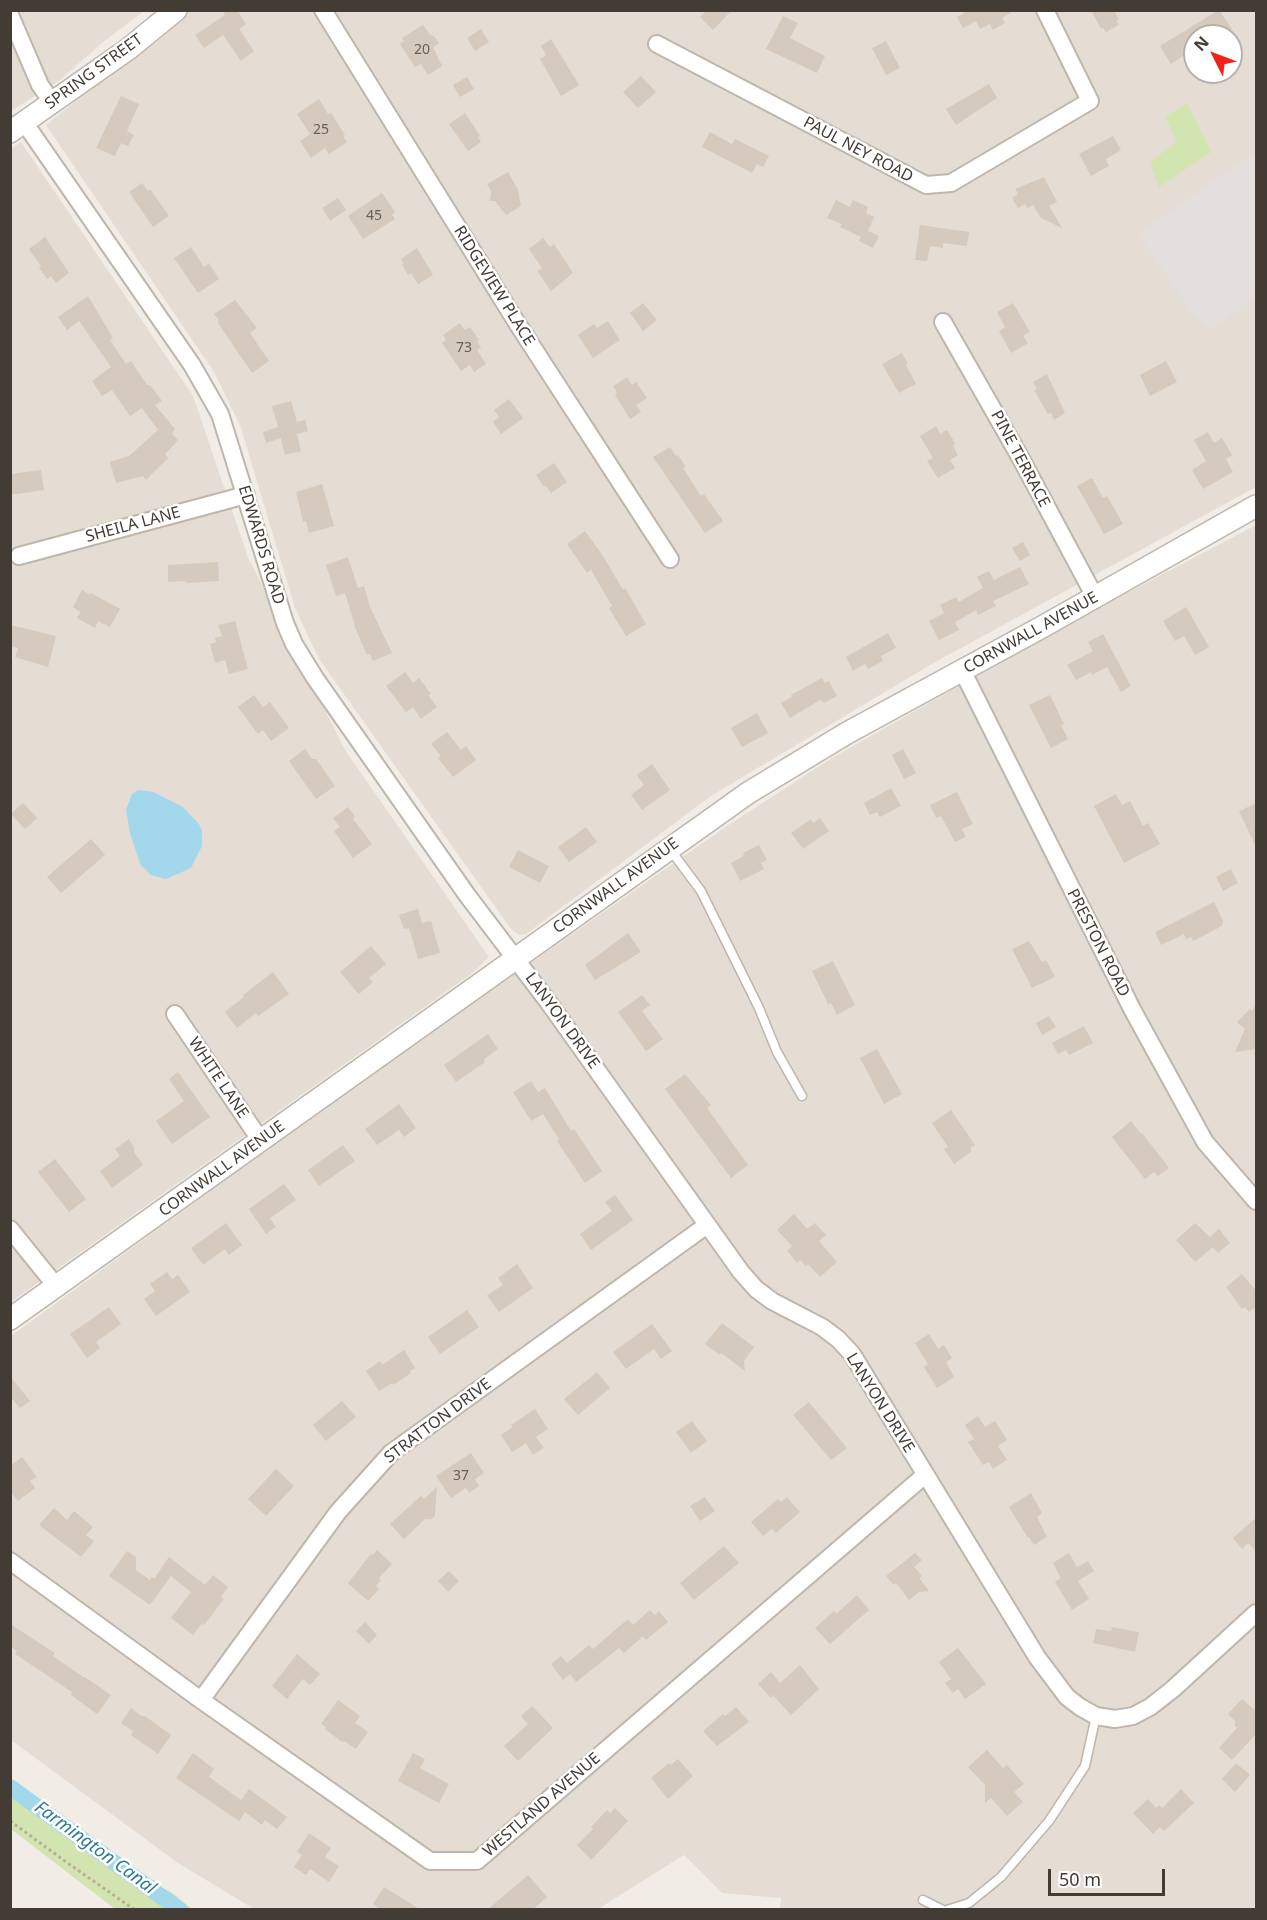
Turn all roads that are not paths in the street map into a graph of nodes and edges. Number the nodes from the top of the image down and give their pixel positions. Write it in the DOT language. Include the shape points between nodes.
graph roads {
  1 [pos="176,10"];
  2 [pos="323,10"];
  3 [pos="1045,10"];
  4 [pos="10,15"];
  5 [pos="657,44"];
  6 [pos="52,102"];
  7 [pos="17,127"];
  8 [pos="943,322"];
  9 [pos="246,495"];
  10 [pos="1257,506"];
  11 [pos="19,556"];
  12 [pos="670,559"];
  13 [pos="1095,597"];
  14 [pos="962,670"];
  15 [pos="669,848"];
  16 [pos="515,958"];
  17 [pos="175,1014"];
  18 [pos="802,1096"];
  19 [pos="261,1141"];
  20 [pos="1257,1201"];
  21 [pos="707,1225"];
  22 [pos="10,1229"];
  23 [pos="56,1286"];
  24 [pos="10,1319"];
  25 [pos="925,1475"];
  26 [pos="10,1561"];
  27 [pos="1257,1613"];
  28 [pos="201,1700"];
  29 [pos="1096,1716"];
  30 [pos="923,1900"];
  31 [pos="945,1910"];
  1 -- 6 [label="street, SPRING STREET"];
  2 -- 12 [label="street, RIDGEVIEW PLACE" via="517,323"];
  3 -- 5 [label="street, PAUL NEY ROAD" via="1090,101 951,183 926,185"];
  4 -- 6 [label="street" via="35,74"];
  6 -- 7 [label="street, SPRING STREET"];
  7 -- 9 [label="street, EDWARDS ROAD" via="192,365 220,414"];
  8 -- 13 [label="street, PINE TERRACE"];
  9 -- 11 [label="street, SHEILA LANE"];
  9 -- 16 [label="street, EDWARDS ROAD" via="294,644"];
  10 -- 13 [label="street, CORNWALL AVENUE"];
  13 -- 14 [label="street, CORNWALL AVENUE"];
  14 -- 15 [label="street, CORNWALL AVENUE" via="792,765"];
  14 -- 20 [label="street, PRESTON ROAD" via="1132,1009 1205,1142"];
  15 -- 16 [label="street, CORNWALL AVENUE"];
  15 -- 18 [label="lane" via="701,891"];
  16 -- 19 [label="street, CORNWALL AVENUE"];
  16 -- 21 [label="street, LANYON DRIVE"];
  17 -- 19 [label="street, WHITE LANE"];
  19 -- 23 [label="street, CORNWALL AVENUE"];
  21 -- 25 [label="street, LANYON DRIVE" via="756,1288 772,1301 822,1327 852,1354"];
  21 -- 28 [label="street, STRATTON DRIVE" via="391,1453 338,1512"];
  22 -- 23 [label="street"];
  23 -- 24 [label="street, CORNWALL AVENUE"];
  25 -- 28 [label="street, WESTLAND AVENUE" via="477,1861 430,1861"];
  25 -- 29 [label="street, LANYON DRIVE" via="1054,1682 1067,1697"];
  26 -- 28 [label="street, WESTLAND AVENUE"];
  27 -- 29 [label="street" via="1150,1707 1115,1719"];
  29 -- 31 [label="lane" via="1085,1766 1049,1821 1001,1877 969,1903"];
  30 -- 31 [label="lane"];
}
